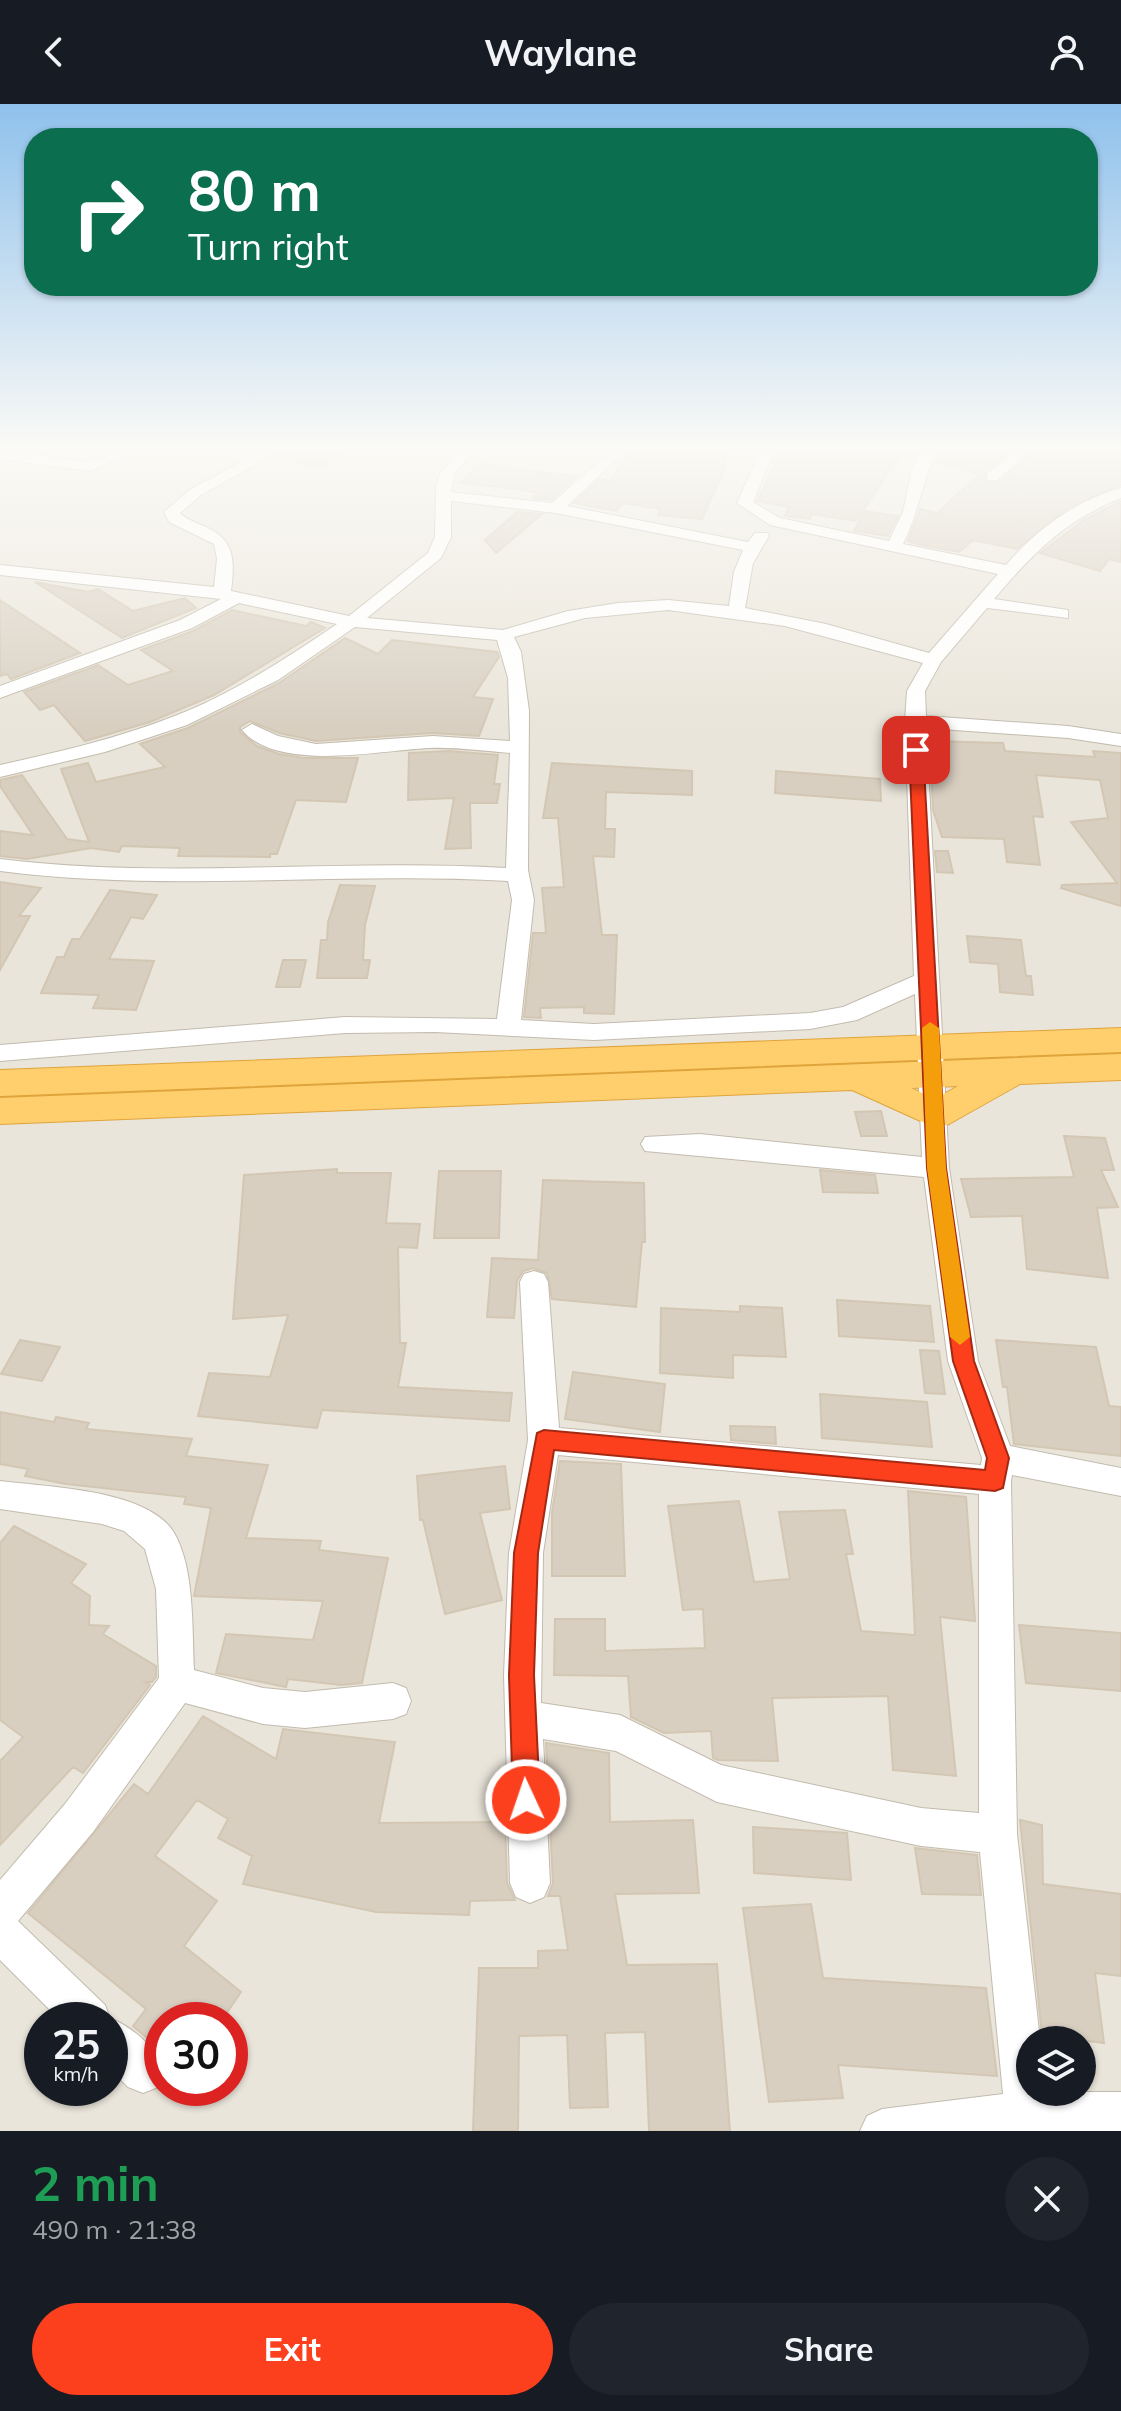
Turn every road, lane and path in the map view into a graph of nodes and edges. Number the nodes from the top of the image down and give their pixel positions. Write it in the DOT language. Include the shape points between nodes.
graph roads {
  1 [pos="222,542"];
  2 [pos="441,542"];
  3 [pos="724,542"];
  4 [pos="756,542"];
  5 [pos="872,542"];
  6 [pos="896,542"];
  7 [pos="1039,542"];
  8 [pos="894,546"];
  9 [pos="751,547"];
  10 [pos="0,570"];
  11 [pos="1009,571"];
  12 [pos="230,594"];
  13 [pos="986,603"];
  14 [pos="736,614"];
  15 [pos="1062,614"];
  16 [pos="352,622"];
  17 [pos="504,635"];
  18 [pos="933,660"];
  19 [pos="0,692"];
  20 [pos="915,721"];
  21 [pos="252,730"];
  22 [pos="1121,740"];
  23 [pos="520,748"];
  24 [pos="0,771"];
  25 [pos="0,865"];
  26 [pos="517,875"];
  27 [pos="928,979"];
  28 [pos="508,1027"];
  29 [pos="1121,1040"];
  30 [pos="0,1053"];
  31 [pos="932,1061"];
  32 [pos="1121,1067"];
  33 [pos="1013,1071"];
  34 [pos="856,1078"];
  35 [pos="0,1083"];
  36 [pos="0,1111"];
  37 [pos="936,1115"];
  38 [pos="654,1144"];
  39 [pos="936,1168"];
  40 [pos="534,1282"];
  41 [pos="544,1440"];
  42 [pos="997,1470"];
  43 [pos="1121,1482"];
  44 [pos="0,1495"];
  45 [pos="177,1683"];
  46 [pos="393,1701"];
  47 [pos="522,1718"];
  48 [pos="998,1834"];
  49 [pos="530,1883"];
  50 [pos="0,1911"];
  51 [pos="0,1932"];
  52 [pos="72,2002"];
  53 [pos="128,2057"];
  54 [pos="143,2072"];
  55 [pos="1121,2114"];
  56 [pos="1005,2120"];
  57 [pos="882,2131"];
  1 -- 12 [label="street"];
  2 -- 16 [label="street" via="435,555"];
  3 -- 9 [label="street"];
  4 -- 9 [label="street"];
  5 -- 8 [label="street"];
  6 -- 8 [label="street"];
  7 -- 11 [label="street"];
  8 -- 11 [label="street"];
  9 -- 14 [label="street"];
  10 -- 12 [label="street"];
  11 -- 13 [label="street"];
  12 -- 16 [label="street"];
  12 -- 19 [label="street" via="186,624"];
  13 -- 15 [label="street"];
  13 -- 18 [label="street"];
  14 -- 17 [label="street" via="636,606 557,617"];
  14 -- 18 [label="street" via="837,633"];
  16 -- 17 [label="street"];
  16 -- 24 [label="street" via="272,676 180,721 98,748"];
  17 -- 23 [label="street" via="512,644"];
  18 -- 20 [label="street" via="916,691"];
  20 -- 22 [label="street"];
  20 -- 27 [label="street"];
  21 -- 23 [label="street" via="268,742 294,747 436,742"];
  23 -- 26 [label="street"];
  25 -- 26 [label="street" via="174,873 418,868"];
  26 -- 28 [label="street" via="523,896"];
  27 -- 28 [label="street" via="848,1014 810,1021 594,1032"];
  27 -- 31 [label="street"];
  28 -- 30 [label="street" via="345,1025"];
  29 -- 31 [label="highway"];
  31 -- 33 [label="highway"];
  31 -- 34 [label="highway"];
  31 -- 35 [label="highway"];
  31 -- 37 [label="street"];
  32 -- 33 [label="highway"];
  33 -- 37 [label="highway"];
  34 -- 36 [label="highway"];
  34 -- 37 [label="highway"];
  37 -- 39 [label="street"];
  38 -- 39 [label="street"];
  39 -- 42 [label="street" via="963,1361"];
  40 -- 41 [label="street"];
  41 -- 42 [label="street"];
  41 -- 47 [label="street" via="526,1553"];
  42 -- 43 [label="street"];
  42 -- 48 [label="street"];
  44 -- 45 [label="street" via="102,1509 134,1519 160,1540 173,1589"];
  45 -- 46 [label="street" via="263,1706 305,1710"];
  45 -- 50 [label="street" via="79,1818"];
  47 -- 48 [label="street" via="620,1733 717,1783 921,1827"];
  47 -- 49 [label="street"];
  48 -- 56 [label="street"];
  51 -- 52 [label="street"];
  53 -- 54 [label="street"];
  55 -- 56 [label="street"];
  56 -- 57 [label="street"];
}
